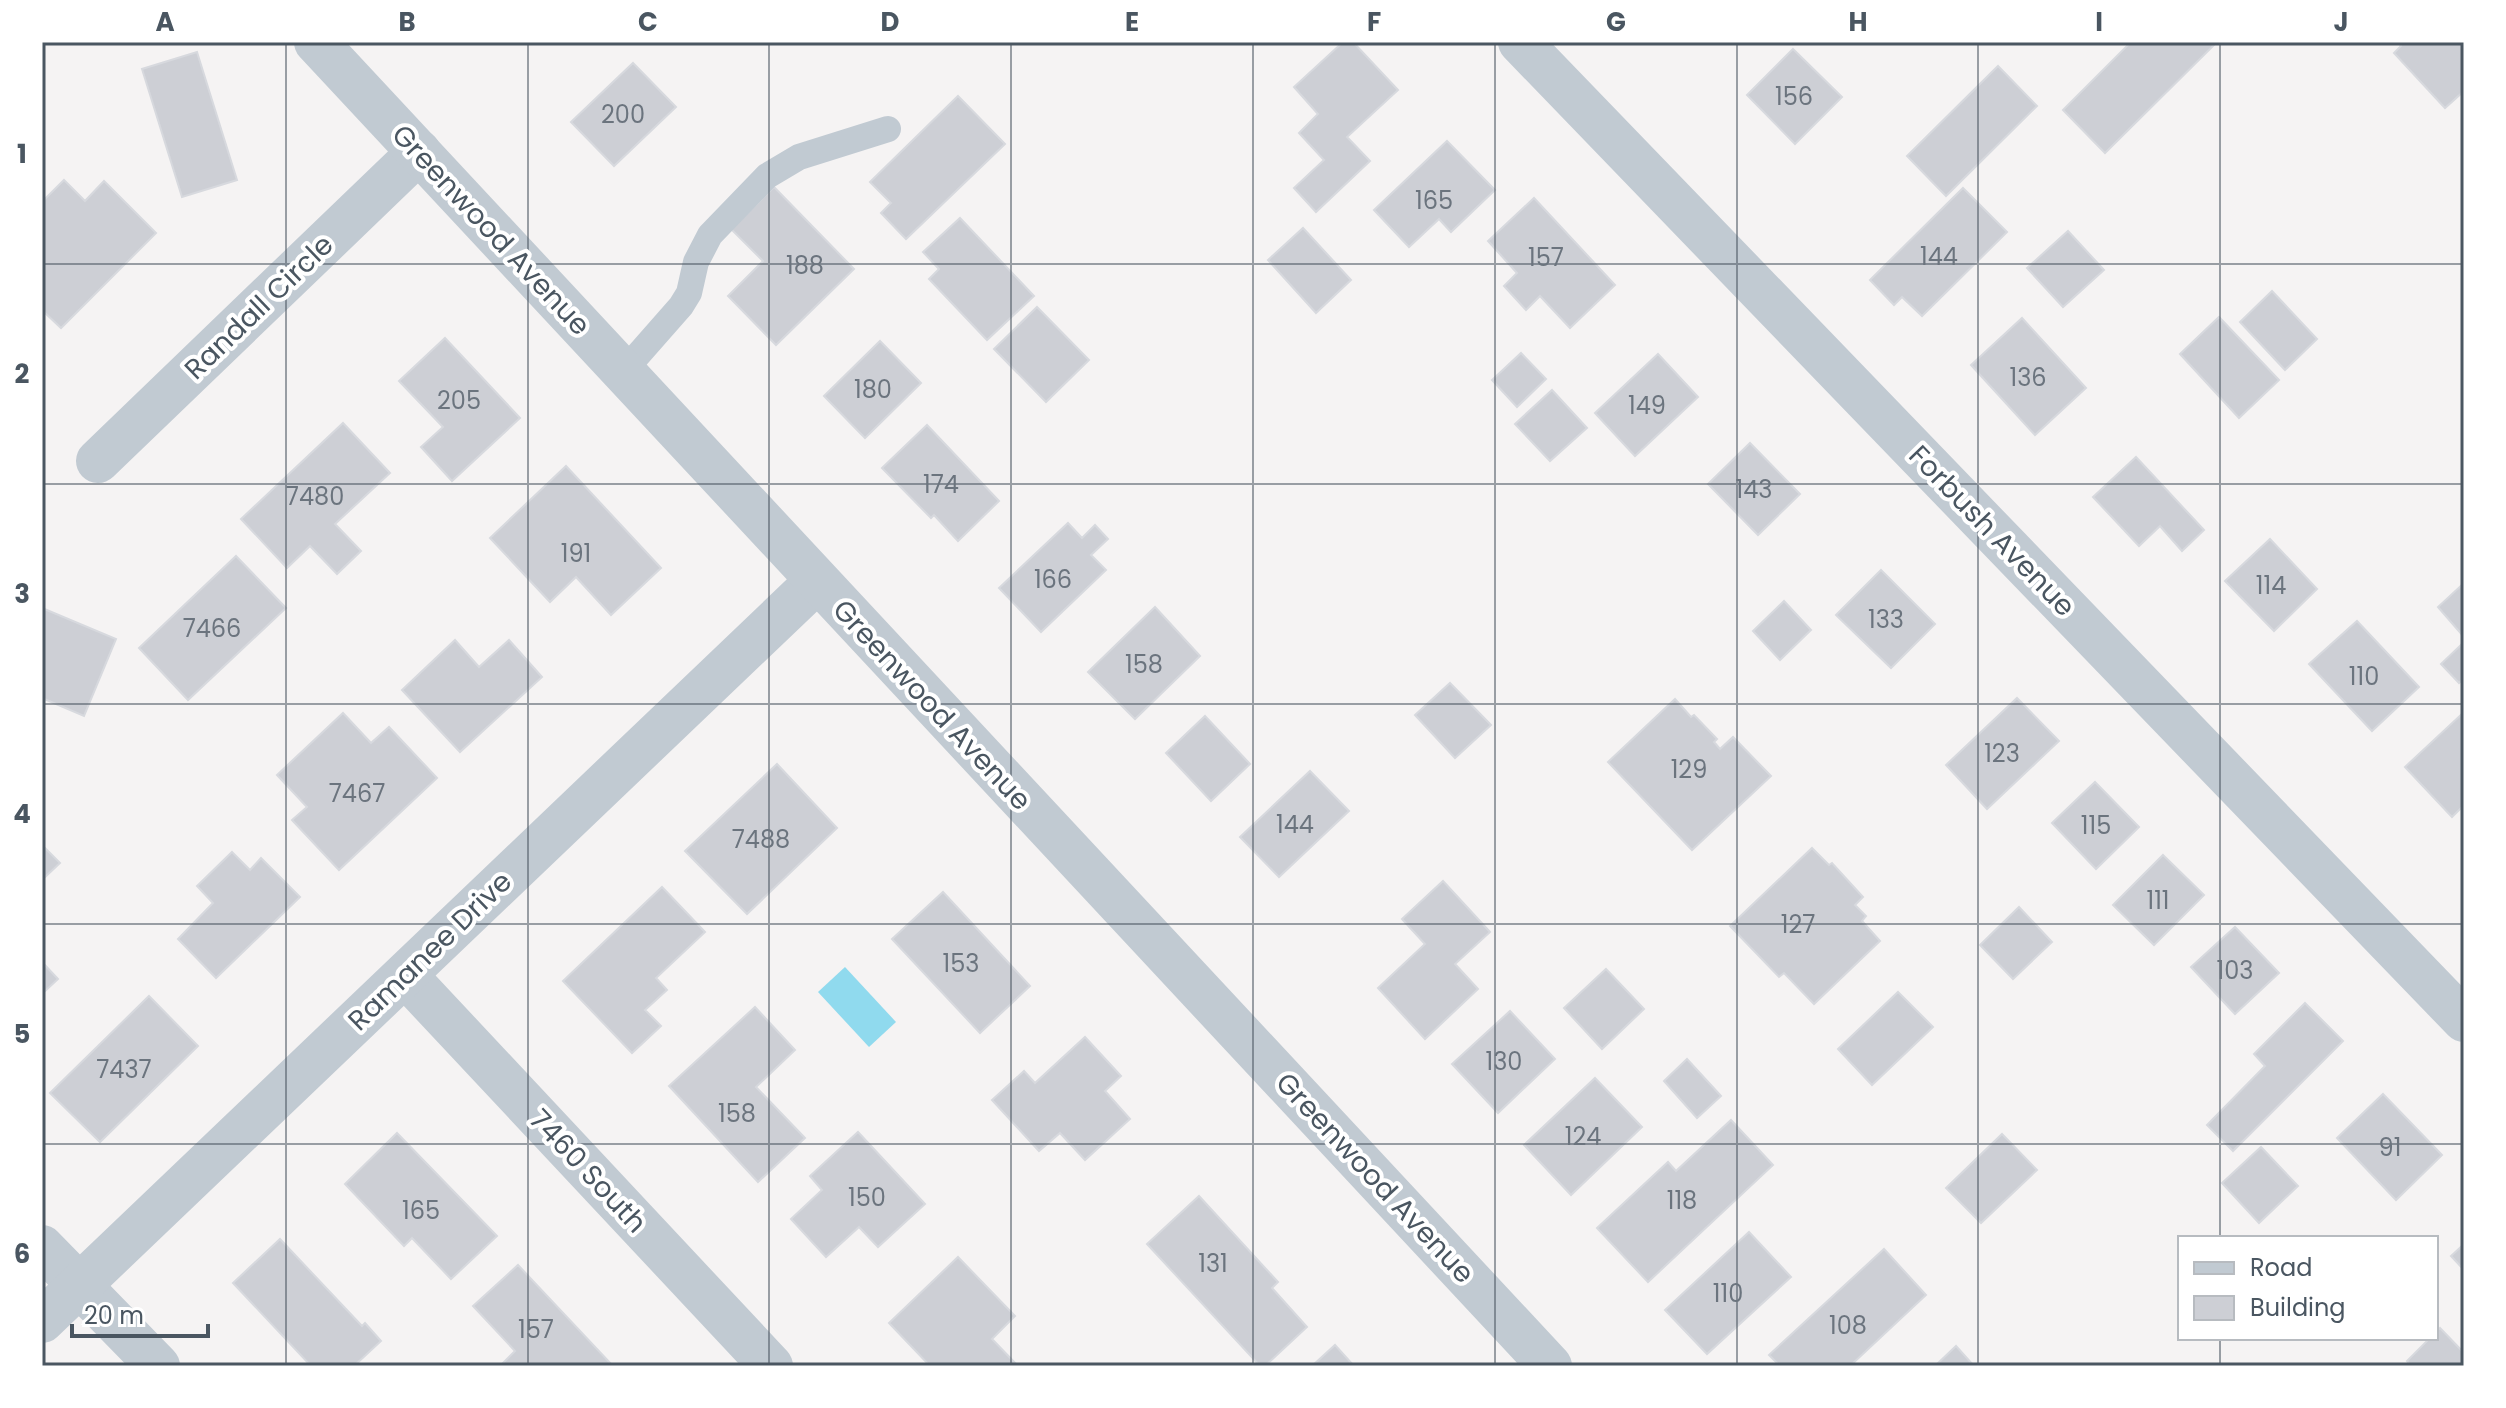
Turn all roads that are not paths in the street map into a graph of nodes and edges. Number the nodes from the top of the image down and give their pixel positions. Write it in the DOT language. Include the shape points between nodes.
graph roads {
  1 [pos="316,42"];
  2 [pos="1520,42"];
  3 [pos="888,129"];
  4 [pos="419,152"];
  5 [pos="623,372"];
  6 [pos="98,461"];
  7 [pos="817,581"];
  8 [pos="405,975"];
  9 [pos="2464,1020"];
  10 [pos="42,1247"];
  11 [pos="79,1285"];
  12 [pos="42,1321"];
  13 [pos="158,1366"];
  14 [pos="771,1366"];
  15 [pos="1550,1366"];
  1 -- 4 [label="street, Greenwood Avenue"];
  2 -- 9 [label="street, Forbush Avenue"];
  3 -- 5 [label="lane" via="799,157 767,176 710,235 689,293"];
  4 -- 5 [label="street, Greenwood Avenue"];
  4 -- 6 [label="street, Randall Circle"];
  5 -- 7 [label="street, Greenwood Avenue"];
  7 -- 8 [label="street, Ramanee Drive"];
  7 -- 15 [label="street, Greenwood Avenue"];
  8 -- 11 [label="street, Ramanee Drive"];
  8 -- 14 [label="street, 7460 South"];
  10 -- 11 [label="street"];
  11 -- 12 [label="street, Ramanee Drive"];
  11 -- 13 [label="street"];
}
